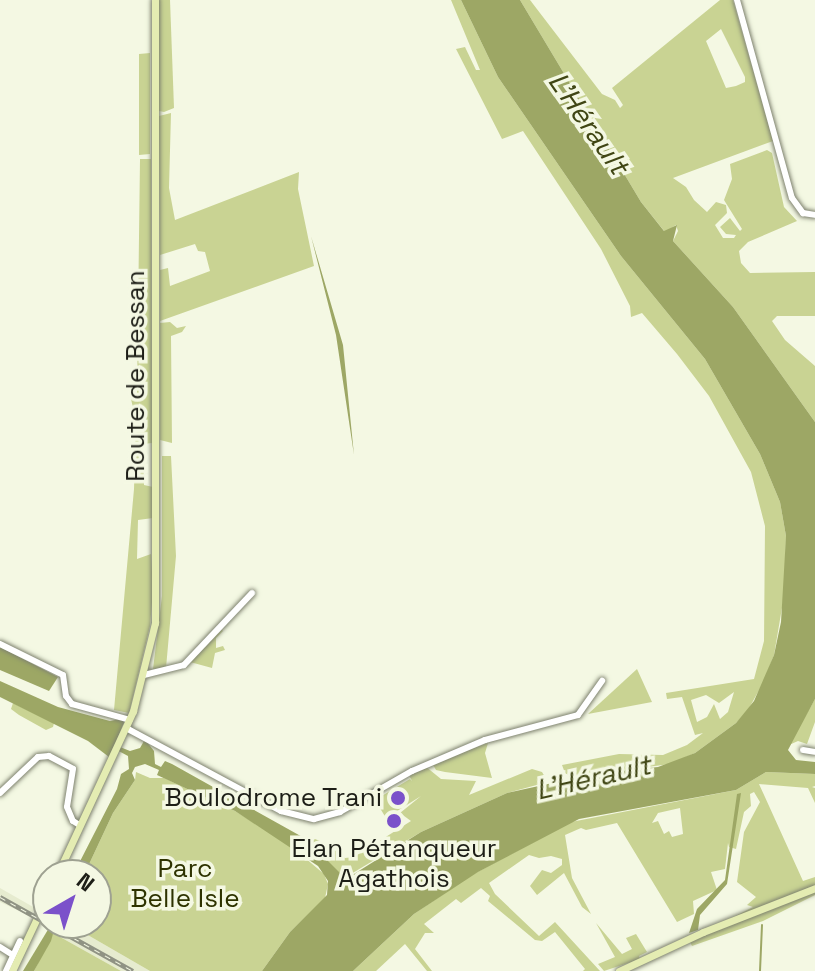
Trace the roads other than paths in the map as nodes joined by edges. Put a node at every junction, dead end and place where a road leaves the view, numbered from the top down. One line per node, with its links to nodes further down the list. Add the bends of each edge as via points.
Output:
1 (155, 0): 6 (main road, Route de Bessan, via 157,558 156,609)
2 (737, 0): 3 (street, via 792,198 803,213)
3 (815, 215)
4 (252, 593): 6 (street, via 184,665)
5 (0, 644): 8 (street, via 63,675 72,704)
6 (145, 673): 8 (main road, Route de Bessan)
7 (602, 681): 8 (street, via 578,715 485,740 412,771 340,812 314,819 290,815)
8 (128, 724): 12 (main road, Route de Bessan)
9 (803, 750): 10 (street)
10 (815, 752)
11 (0, 793): 12 (street, via 38,757 49,756 73,769 67,807)
12 (81, 826): 13 (main road, Route de Bessan)
13 (65, 859)
14 (815, 888): 20 (main road)
15 (32, 926): 19 (main road)
16 (20, 941): 18 (street)
17 (0, 947): 18 (street)
18 (13, 955): 19 (street)
19 (9, 971)
20 (619, 971)

